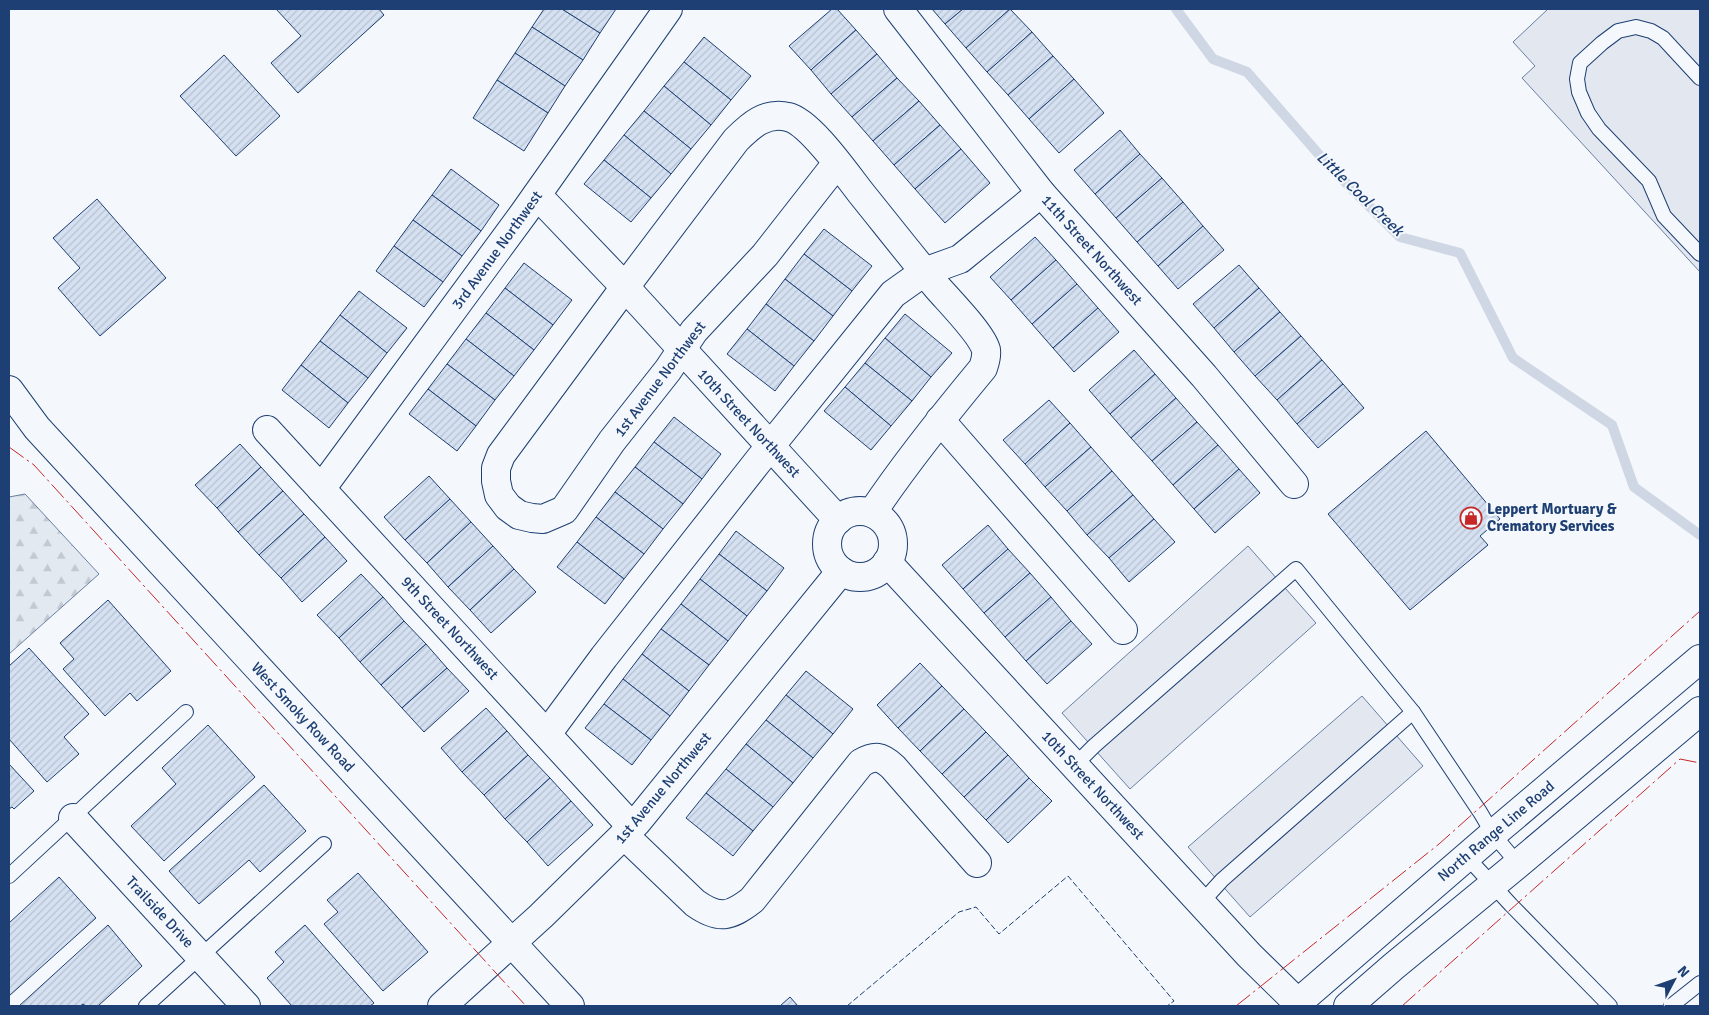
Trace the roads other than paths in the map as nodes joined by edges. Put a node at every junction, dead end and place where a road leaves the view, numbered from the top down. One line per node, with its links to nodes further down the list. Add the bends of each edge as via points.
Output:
1 (668, 9): 6 (street, 3rd Avenue Northwest)
2 (898, 9): 5 (street, 11th Street Northwest)
3 (1700, 78): 7 (lane, via 1663,38 1636,27 1618,31 1602,43 1580,63 1576,78 1588,113 1599,129 1649,180 1664,216)
4 (837, 163): 8 (street); 9 (street, 1st Avenue Northwest, via 817,139 790,117 776,115 750,126); 10 (street, 1st Avenue Northwest, via 765,255)
5 (1041, 193): 8 (street, via 960,259); 17 (street, 11th Street Northwest, via 1204,376)
6 (537, 195): 9 (street, 10th Street Northwest); 18 (street, 3rd Avenue Northwest)
7 (1700, 254)
8 (924, 272): 13 (street, via 975,332 986,350 983,368); 16 (street, via 893,294)
9 (625, 287): 10 (street, 10th Street Northwest); 10 (street, 1st Avenue Northwest, via 501,456 496,468 496,481 499,495 508,507 519,515 543,519 564,510)
10 (681, 349): 16 (street, 10th Street Northwest)
11 (9, 390): 14 (street, West Smoky Row Road)
12 (9, 408): 14 (street, West Smoky Row Road)
13 (940, 420): 19 (street); 23 (street)
14 (37, 428): 40 (street, West Smoky Row Road)
15 (267, 430): 18 (street, 9th Street Northwest)
16 (770, 446): 20 (street, 10th Street Northwest); 28 (street)
17 (1294, 484)
18 (321, 489): 28 (street, 9th Street Northwest)
19 (872, 513): 20 (street, via 848,513); 21 (street, via 885,524 892,540)
20 (838, 520): 22 (street, via 828,535 827,546 834,564)
21 (887, 562): 22 (street, via 869,576 850,576); 29 (street, 10th Street Northwest)
22 (841, 571): 31 (street, 1st Avenue Northwest)
23 (1123, 630)
24 (1700, 660): 32 (street, North Range Line Road)
25 (1700, 711): 36 (street)
26 (186, 712): 30 (lane)
27 (1413, 712): 29 (lane, via 1296,568); 32 (lane); 39 (lane, via 1222,880)
28 (547, 734): 31 (street, 9th Street Northwest)
29 (1075, 765): 39 (street, 10th Street Northwest)
30 (73, 818): 37 (lane); 41 (street, Trailside Drive)
31 (628, 831): 35 (street, 9th Street Northwest, via 695,903 706,911 731,914 752,900 860,763 869,758 879,758 893,767); 40 (street, 1st Avenue Northwest)
32 (1492, 834): 34 (street, North Range Line Road); 36 (lane)
33 (324, 844): 41 (lane)
34 (1466, 856): 38 (lane); 43 (street, North Range Line Road)
35 (977, 863)
36 (1518, 864): 38 (street)
37 (9, 876)
38 (1493, 885): 48 (street); 49 (lane)
39 (1202, 902): 43 (street, 10th Street Northwest)
40 (512, 944): 46 (street, 1st Avenue Northwest); 47 (street, West Smoky Row Road)
41 (201, 956): 44 (lane); 45 (street, Trailside Drive)
42 (1700, 982): 50 (lane)
43 (1298, 1005)
44 (146, 1006)
45 (246, 1006)
46 (442, 1006)
47 (570, 1006)
48 (1348, 1006)
49 (1610, 1006)
50 (1671, 1006)

